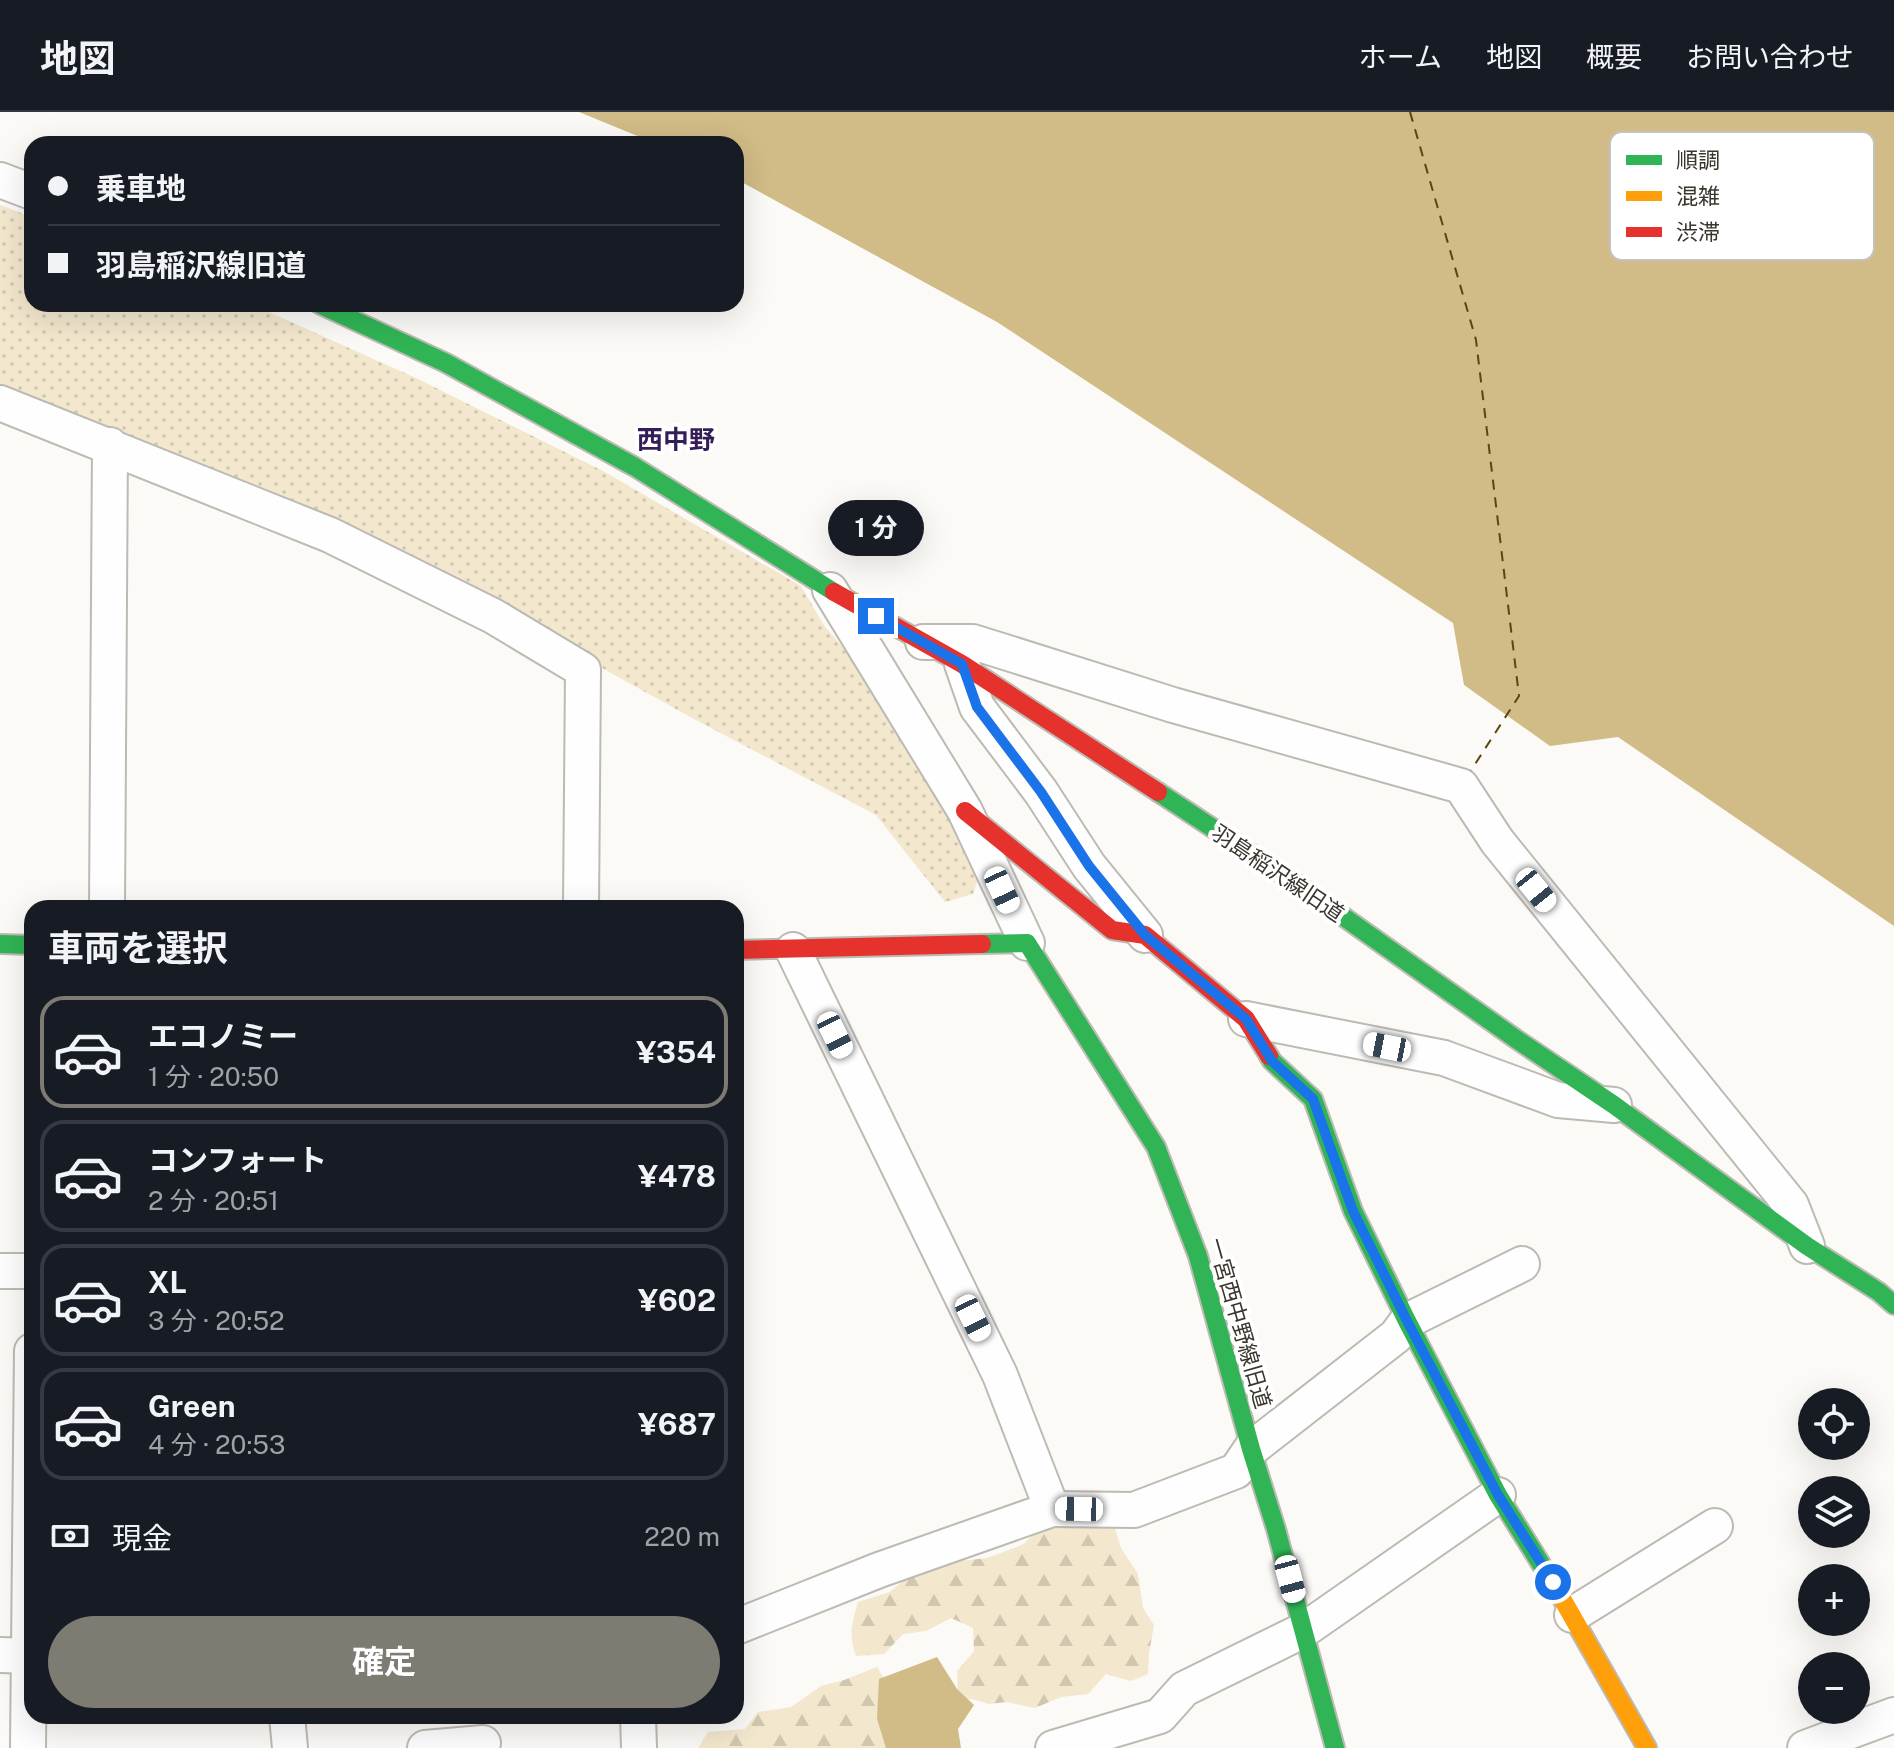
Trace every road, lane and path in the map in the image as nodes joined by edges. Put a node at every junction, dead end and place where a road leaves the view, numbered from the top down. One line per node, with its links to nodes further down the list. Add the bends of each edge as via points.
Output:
1 (0, 180): 2 (street)
2 (24, 189)
3 (336, 312): 6 (street, 羽島稲沢線旧道, via 446,363 635,467)
4 (0, 403): 5 (street)
5 (110, 445): 10 (street); 11 (street, via 330,535 493,616 583,670)
6 (830, 590): 7 (street, 羽島稲沢線旧道); 9 (street)
7 (922, 642): 8 (street, 羽島稲沢線旧道); 20 (street, via 973,642 1461,786 1497,841 1791,1205)
8 (962, 664): 12 (street, via 977,707 1089,866); 19 (street, 羽島稲沢線旧道, via 1293,881)
9 (965, 811): 12 (street, via 1112,930); 13 (street)
10 (107, 900)
11 (581, 900)
12 (1145, 935): 18 (street)
13 (1027, 943): 17 (street); 26 (street, 一宮西中野線旧道, via 1156,1147 1198,1256)
14 (0, 944): 15 (street)
15 (24, 945)
16 (744, 950): 17 (street)
17 (793, 950): 28 (street, via 1000,1375)
18 (1246, 1019): 19 (street, via 1444,1058 1558,1100); 25 (street, via 1272,1061 1313,1099 1353,1211)
19 (1614, 1105): 20 (street, 羽島稲沢線旧道)
20 (1807, 1246): 24 (street, 羽島稲沢線旧道)
21 (1522, 1264): 25 (street)
22 (0, 1271): 23 (street)
23 (24, 1271)
24 (1894, 1305)
25 (1407, 1321): 26 (street, via 1396,1336); 27 (street)
26 (1251, 1449): 28 (street, via 1236,1471 1134,1510); 33 (street, 一宮西中野線旧道)
27 (1498, 1495): 31 (street); 33 (street)
28 (1052, 1509): 32 (street)
29 (1715, 1526): 31 (street)
30 (24, 1554): 34 (street)
31 (1572, 1615): 48 (street)
32 (744, 1624)
33 (1304, 1630): 41 (street, via 1184,1689 1160,1716); 47 (street, 一宮西中野線旧道)
34 (20, 1656): 35 (street)
35 (24, 1702)
36 (1894, 1715): 49 (street)
37 (26, 1724): 42 (street)
38 (288, 1724): 43 (street)
39 (638, 1724): 45 (street)
40 (483, 1736): 44 (street)
41 (1097, 1742): 46 (street)
42 (28, 1748)
43 (290, 1748)
44 (425, 1748)
45 (639, 1748)
46 (1053, 1748)
47 (1335, 1748)
48 (1647, 1748)
49 (1805, 1748)

